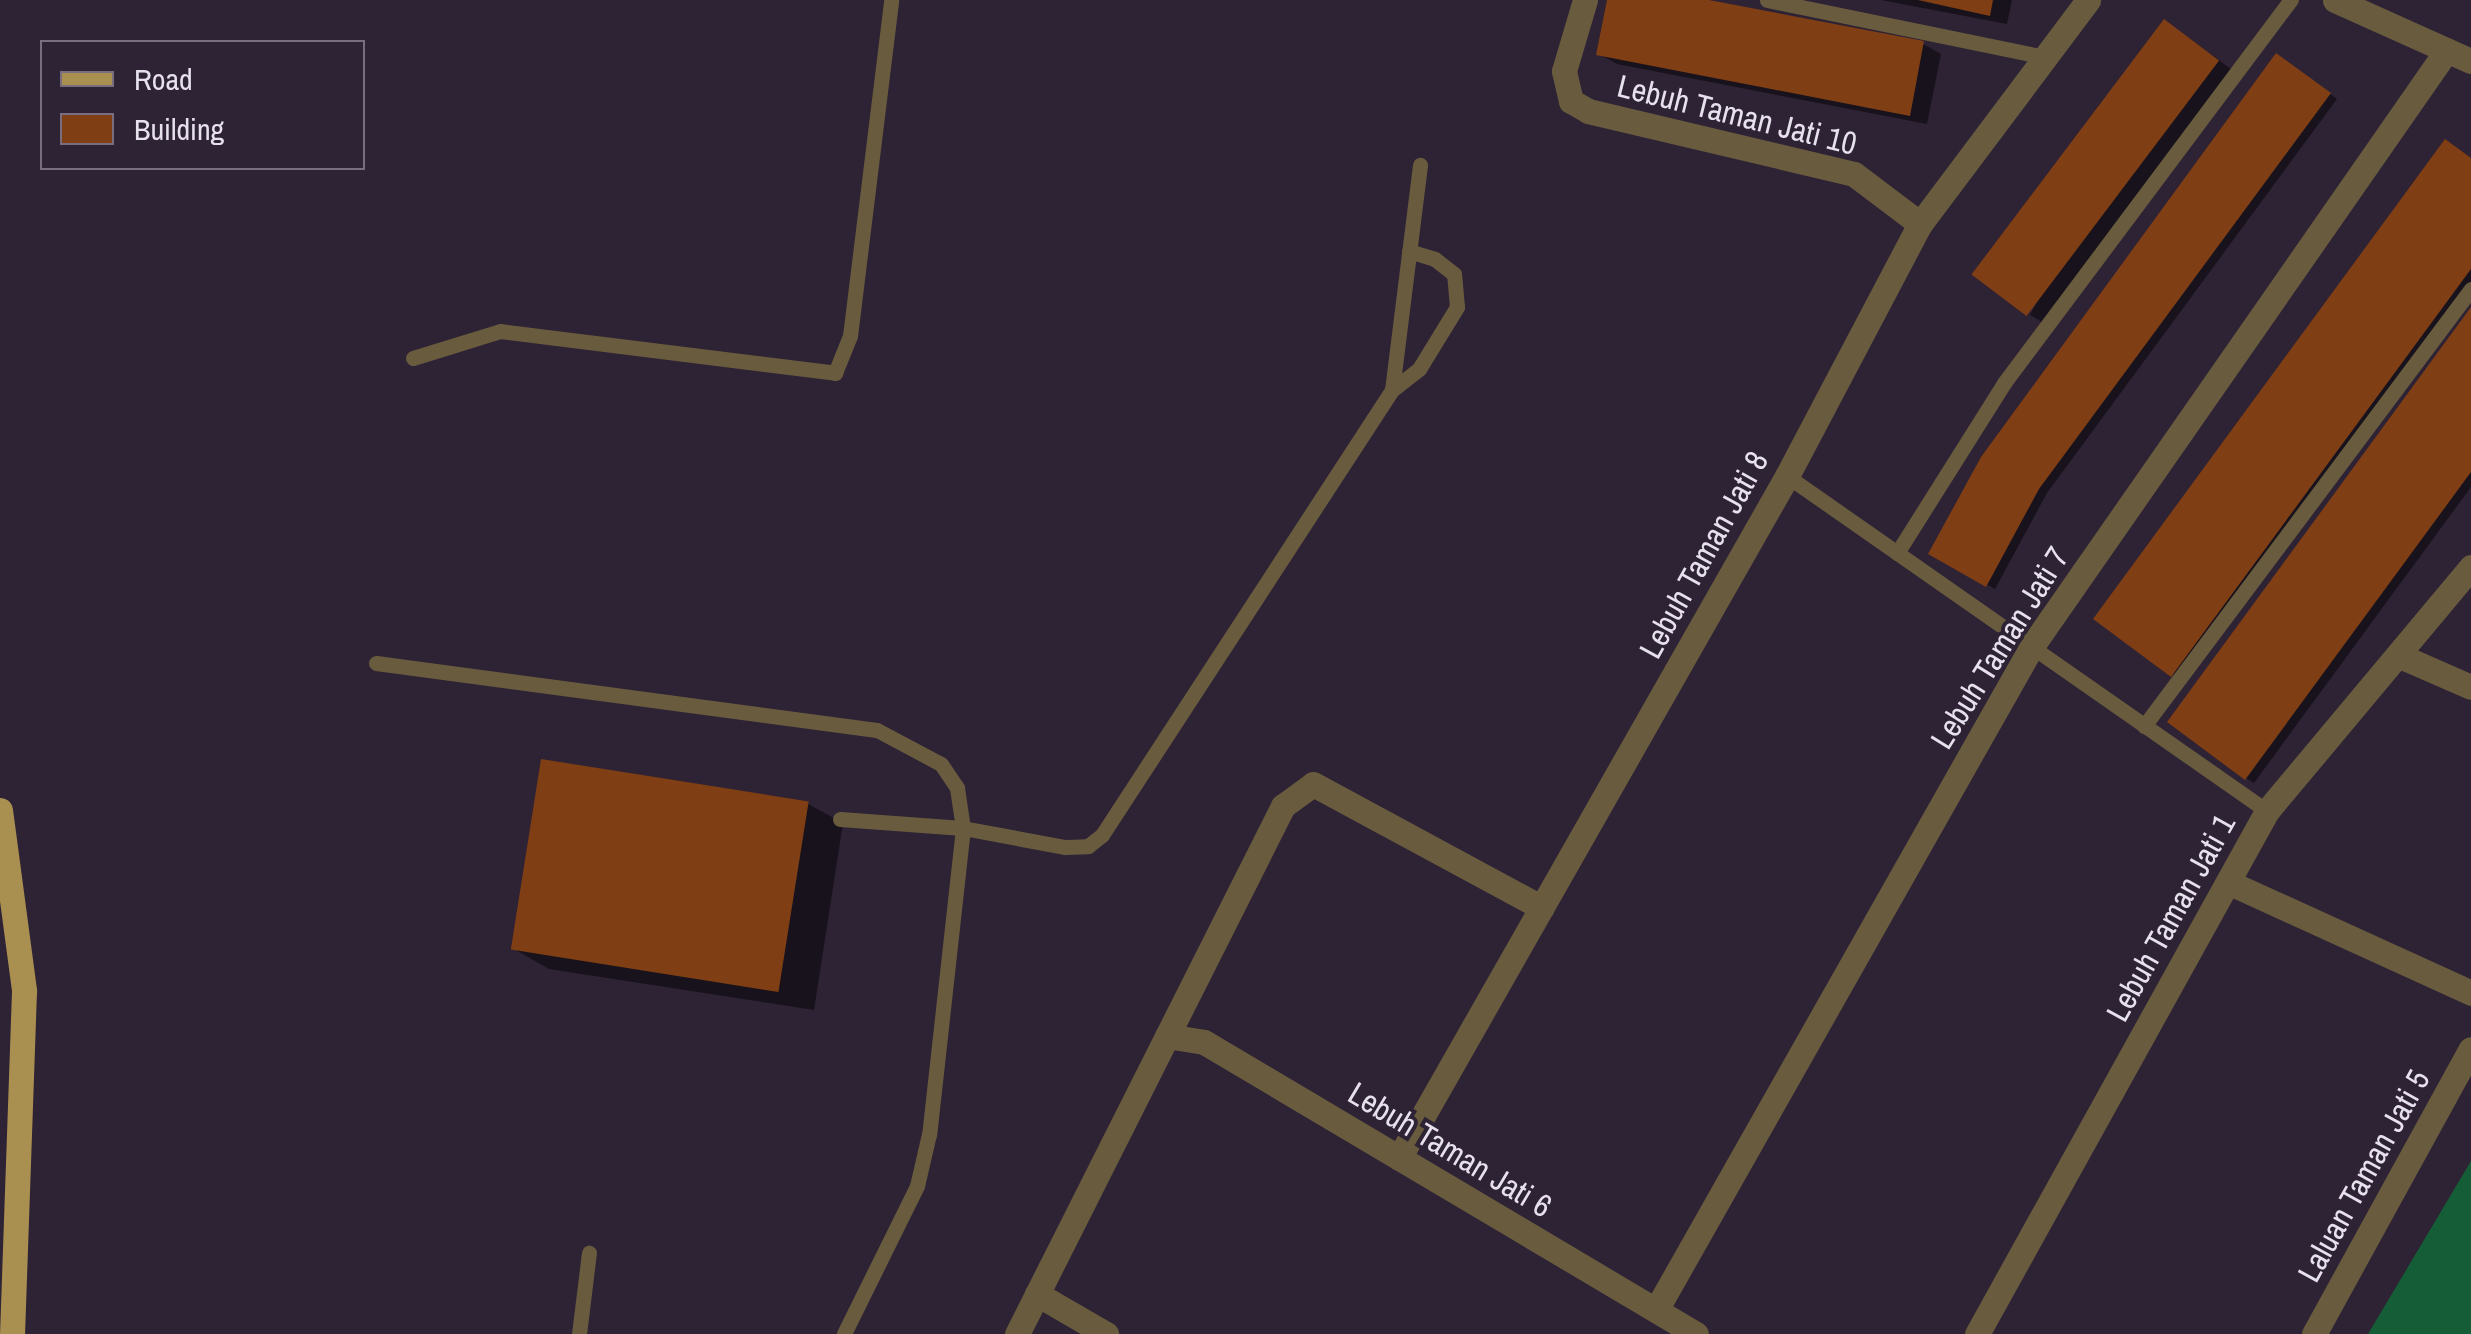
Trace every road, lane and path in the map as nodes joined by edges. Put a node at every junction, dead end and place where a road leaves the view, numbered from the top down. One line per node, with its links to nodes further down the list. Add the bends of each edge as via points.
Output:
1 (891, 0): 14 (lane, via 850,336 836,372 500,331)
2 (1584, 0): 11 (street, Lebuh Taman Jati 10, via 1564,71 1571,101 1588,111 1854,174)
3 (1767, 0): 8 (lane)
4 (2088, 0): 8 (street, Lebuh Taman Jati 8)
5 (2291, 0): 17 (lane, via 2004,383)
6 (2335, 0): 7 (street)
7 (2447, 50): 9 (street); 19 (street, Lebuh Taman Jati 7)
8 (2045, 57): 11 (street, Lebuh Taman Jati 8)
9 (2471, 61)
10 (1420, 165): 12 (lane)
11 (1920, 224): 16 (street, Lebuh Taman Jati 8)
12 (1409, 251): 15 (lane); 15 (lane, via 1435,258 1454,274 1457,307 1420,369)
13 (2471, 289): 23 (lane)
14 (412, 358)
15 (1392, 390): 27 (lane, via 1102,835 1088,846 1065,847)
16 (1787, 476): 17 (lane); 29 (street, Lebuh Taman Jati 8)
17 (1897, 553): 19 (lane)
18 (2471, 567): 20 (street, Lebuh Taman Jati 1)
19 (2032, 646): 23 (lane); 36 (street, Lebuh Taman Jati 7)
20 (2400, 656): 22 (street); 25 (street, Lebuh Taman Jati 1)
21 (376, 664): 27 (lane, via 877,730 941,764 958,788)
22 (2471, 687)
23 (2144, 726): 25 (lane)
24 (0, 810): 37 (main road, via 24,991 25,1110)
25 (2267, 811): 28 (street, Lebuh Taman Jati 1)
26 (840, 819): 27 (lane)
27 (963, 828): 39 (lane, via 929,1134 917,1186)
28 (2230, 883): 30 (street); 43 (street, Lebuh Taman Jati 1)
29 (1542, 908): 31 (street, via 1313,784 1283,806 1265,835); 33 (street, Lebuh Taman Jati 8)
30 (2471, 993)
31 (1167, 1036): 33 (street, Lebuh Taman Jati 6, via 1204,1042); 35 (street)
32 (2471, 1050): 44 (street, Laluan Taman Jati 5)
33 (1399, 1158): 36 (street, Lebuh Taman Jati 6)
34 (589, 1253): 38 (lane)
35 (1037, 1294): 40 (street); 41 (street)
36 (1656, 1310): 42 (street, Lebuh Taman Jati 6)
37 (12, 1334)
38 (579, 1334)
39 (844, 1334)
40 (1017, 1334)
41 (1106, 1334)
42 (1696, 1334)
43 (1978, 1334)
44 (2314, 1334)

